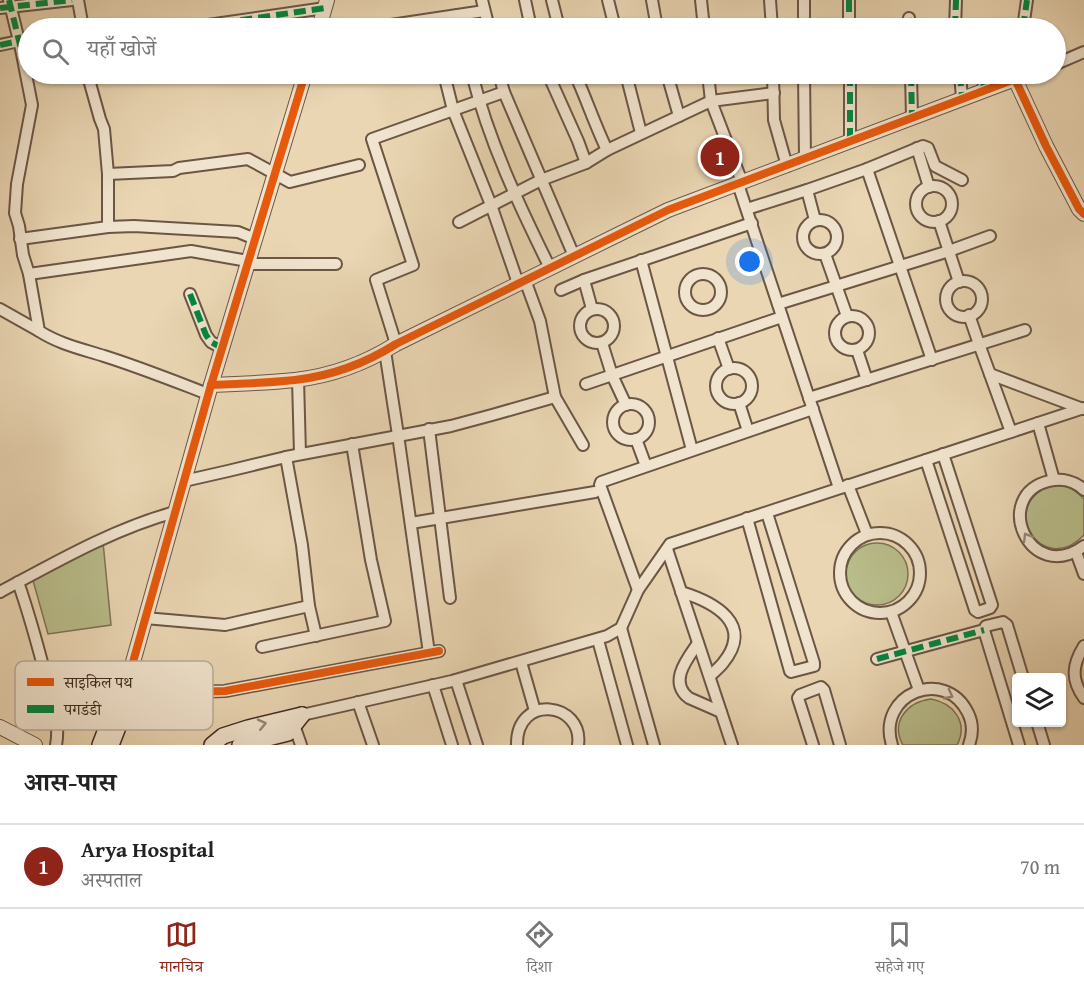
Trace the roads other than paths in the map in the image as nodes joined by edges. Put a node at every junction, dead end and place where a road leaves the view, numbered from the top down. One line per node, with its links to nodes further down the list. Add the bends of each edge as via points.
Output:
1 (72, 0): 13 (street)
2 (78, 0): 18 (street)
3 (525, 0): 22 (street)
4 (552, 0): 23 (street)
5 (608, 0): 24 (street)
6 (652, 0): 25 (street)
7 (701, 0): 26 (street)
8 (770, 0): 27 (street)
9 (804, 0): 28 (street)
10 (849, 0): 29 (street)
11 (956, 0): 30 (street)
12 (1027, 0): 31 (street)
13 (10, 4): 16 (street); 32 (street)
14 (326, 4): 19 (street)
15 (483, 6): 17 (street)
16 (0, 8)
17 (457, 15): 20 (street); 21 (street)
18 (81, 18)
19 (245, 18)
20 (449, 18)
21 (458, 18)
22 (529, 18)
23 (556, 18)
24 (612, 18)
25 (655, 18)
26 (703, 18)
27 (771, 18)
28 (804, 18)
29 (849, 18)
30 (956, 18)
31 (1024, 18)
32 (18, 30)
33 (0, 45): 34 (street)
34 (18, 46)
35 (1084, 52): 36 (street)
36 (1066, 60)
37 (29, 84): 91 (street, via 32,105 15,203)
38 (90, 84): 74 (street, via 104,129)
39 (302, 84): 75 (street)
40 (446, 84): 62 (street)
41 (474, 84): 60 (street)
42 (502, 84): 57 (street)
43 (552, 84): 70 (street)
44 (579, 84): 68 (street)
45 (629, 84): 65 (street)
46 (670, 84): 63 (street)
47 (709, 84): 61 (street)
48 (774, 84): 58 (street)
49 (804, 84): 69 (street)
50 (850, 84): 66 (street)
51 (911, 84): 64 (street)
52 (961, 84): 59 (street)
53 (984, 84): 56 (street)
54 (1001, 84): 56 (street)
55 (1026, 84): 84 (street, via 1046,146)
56 (984, 91): 59 (street)
57 (504, 92): 60 (street); 76 (street)
58 (774, 93): 61 (street); 72 (street, via 774,120)
59 (962, 98): 64 (street)
60 (478, 101): 62 (street); 81 (street)
61 (711, 101): 63 (street); 78 (street)
62 (453, 110): 82 (street); 120 (street, via 372,139 413,265 376,280)
63 (679, 116): 65 (street)
64 (912, 117): 66 (street)
65 (641, 133): 68 (street)
66 (850, 141): 69 (street)
67 (917, 148): 73 (street); 77 (street, via 928,148 935,166); 79 (street)
68 (607, 150): 70 (street)
69 (805, 158): 72 (street)
70 (586, 163): 76 (street)
71 (359, 165): 75 (street, via 290,182)
72 (786, 166): 78 (street)
73 (867, 169): 80 (street); 99 (street)
74 (108, 174): 75 (street, via 173,171 248,159); 89 (street)
75 (275, 174): 92 (street)
76 (541, 180): 81 (street); 95 (street)
77 (962, 180)
78 (740, 183): 83 (street); 95 (street, via 668,210)
79 (929, 187): 86 (street, via 940,187 951,199 948,214); 86 (street, via 919,194 916,206 927,220)
80 (807, 190): 83 (street); 85 (street)
81 (514, 194): 82 (street); 100 (street)
82 (491, 206): 87 (street); 103 (street)
83 (747, 209): 88 (street)
84 (1084, 214)
85 (814, 220): 94 (street, via 803,231 803,242 814,253); 94 (street, via 827,220 835,229 837,241)
86 (939, 220): 93 (street)
87 (459, 222)
88 (752, 223): 96 (street); 108 (street)
89 (108, 227): 91 (street); 92 (street, via 238,232)
90 (990, 236): 93 (street)
91 (20, 238): 101 (street)
92 (255, 239): 97 (street)
93 (949, 251): 99 (street); 104 (street)
94 (825, 254): 105 (street)
95 (574, 256): 100 (street)
96 (641, 260): 102 (street); 122 (street)
97 (248, 263): 98 (street); 101 (street, via 190,250); 119 (street)
98 (336, 264)
99 (900, 265): 105 (street); 123 (street)
100 (550, 268): 103 (street)
101 (29, 274): 115 (street)
102 (584, 280): 106 (street); 110 (street)
103 (522, 281): 120 (street); 131 (street, via 540,321)
104 (959, 282): 111 (street, via 970,282 981,293 978,309); 111 (street, via 950,289 947,301 952,312)
105 (836, 285): 108 (street); 112 (street)
106 (561, 290)
107 (190, 294): 119 (street, via 206,335)
108 (778, 304): 113 (street)
109 (0, 309): 115 (street)
110 (592, 309): 117 (street, via 582,316 580,328 585,339); 117 (street, via 603,309 614,321 611,337)
111 (969, 315): 118 (street)
112 (847, 316): 121 (street, via 862,319 869,328 869,339); 121 (street, via 837,324 836,341 845,349)
113 (782, 317): 116 (street); 132 (street)
114 (1025, 330): 118 (street)
115 (39, 331): 130 (street, via 67,345)
116 (718, 338): 122 (street); 124 (street)
117 (602, 343): 126 (street)
118 (978, 345): 123 (street); 125 (street)
119 (222, 348): 130 (street)
120 (390, 348): 127 (street, via 345,369); 141 (street)
121 (857, 350): 128 (street)
122 (666, 356): 126 (street); 145 (street)
123 (932, 360): 128 (street)
124 (729, 369): 133 (street, via 717,382 718,394 727,402); 133 (street, via 745,372 751,381 751,392)
125 (990, 374): 136 (street); 140 (street)
126 (612, 375): 129 (street); 134 (street)
127 (298, 380): 130 (street); 146 (street)
128 (867, 380): 132 (street)
129 (586, 384)
130 (209, 390): 152 (street)
131 (555, 397): 138 (street); 144 (street)
132 (809, 398): 135 (street)
133 (739, 403): 139 (street)
134 (626, 405): 142 (street, via 614,418 615,430 624,439); 142 (street, via 642,408 648,417 648,428)
135 (813, 409): 139 (street); 153 (street)
136 (1083, 409): 137 (street)
137 (1038, 423): 140 (street); 151 (street)
138 (429, 429): 141 (street); 158 (street)
139 (748, 431): 145 (street)
140 (1011, 432): 147 (street)
141 (398, 435): 143 (street); 160 (street)
142 (636, 439): 150 (street)
143 (352, 444): 146 (street); 175 (street, via 385,621)
144 (583, 445)
145 (692, 450): 150 (street)
146 (300, 454): 148 (street)
147 (943, 454): 149 (street); 149 (street, via 990,608 975,610)
148 (286, 457): 152 (street); 170 (street)
149 (926, 460): 153 (street)
150 (645, 466): 166 (street, via 600,485)
151 (1054, 480): 154 (street, via 1072,482); 163 (street, one-way to 151, via 1067,556 1046,555 1023,535 1020,514 1027,495 1044,482)
152 (184, 481): 156 (street)
153 (844, 486): 157 (street); 161 (street)
154 (1084, 490)
155 (594, 492): 158 (street)
156 (176, 512): 165 (street, via 74,552); 172 (street)
157 (766, 513): 159 (street); 159 (street, via 814,666 790,671)
158 (439, 518): 160 (street); 169 (street)
159 (747, 518): 162 (street, via 670,544)
160 (411, 523): 190 (street, via 434,652)
161 (867, 534): 171 (street, via 845,552 840,565 844,592 864,610); 171 (street, via 896,536 911,547 919,565 914,594)
162 (667, 549): 166 (street); 168 (street)
163 (1080, 549): 164 (street)
164 (1084, 574)
165 (18, 582): 167 (street); 182 (street)
166 (638, 590): 173 (street)
167 (0, 592)
168 (681, 592): 177 (street); 186 (street, via 716,607 732,625 733,646)
169 (450, 598)
170 (309, 606): 172 (street, via 225,625); 175 (street)
171 (891, 612): 180 (street)
172 (145, 618): 183 (street)
173 (621, 628): 176 (street); 215 (street)
174 (984, 630): 180 (street); 185 (street, via 1003,622 1006,625); 221 (street)
175 (316, 636): 179 (street)
176 (598, 639): 184 (street); 214 (street)
177 (698, 643): 186 (street); 194 (street, via 682,670 680,685 689,698)
178 (1084, 646): 191 (street, via 1078,655 1075,678)
179 (262, 647)
180 (906, 651): 181 (street); 189 (street)
181 (877, 659)
182 (42, 661)
183 (133, 661)
184 (521, 662): 187 (street); 193 (street)
185 (1021, 673)
186 (710, 676): 194 (street)
187 (456, 680): 188 (street); 211 (street)
188 (433, 685): 192 (street); 210 (street)
189 (919, 690): 219 (street, via 909,694 894,711 889,732); 220 (street, one-way to 220, via 945,691 965,706 972,730)
190 (213, 691)
191 (1084, 698)
192 (358, 702): 195 (street); 209 (street)
193 (535, 711): 212 (street, via 520,725); 213 (street, via 555,710 572,720)
194 (721, 712): 216 (street)
195 (295, 724): 205 (main road, one-way to 195, via 223,736 248,728); 206 (main road); 207 (street); 208 (street)
196 (0, 727): 201 (street)
197 (1038, 727): 222 (street)
198 (56, 730): 202 (street)
199 (106, 730): 203 (main road)
200 (117, 730): 204 (main road)
201 (35, 745)
202 (56, 745)
203 (100, 745)
204 (111, 745)
205 (212, 745)
206 (240, 745)
207 (278, 745)
208 (301, 745)
209 (373, 745)
210 (453, 745)
211 (477, 745)
212 (517, 745)
213 (578, 745)
214 (627, 745)
215 (654, 745)
216 (732, 745)
217 (813, 745): 218 (street, via 798,698 821,687)
218 (840, 745)
219 (892, 745)
220 (969, 745)
221 (1019, 745)
222 (1044, 745)

